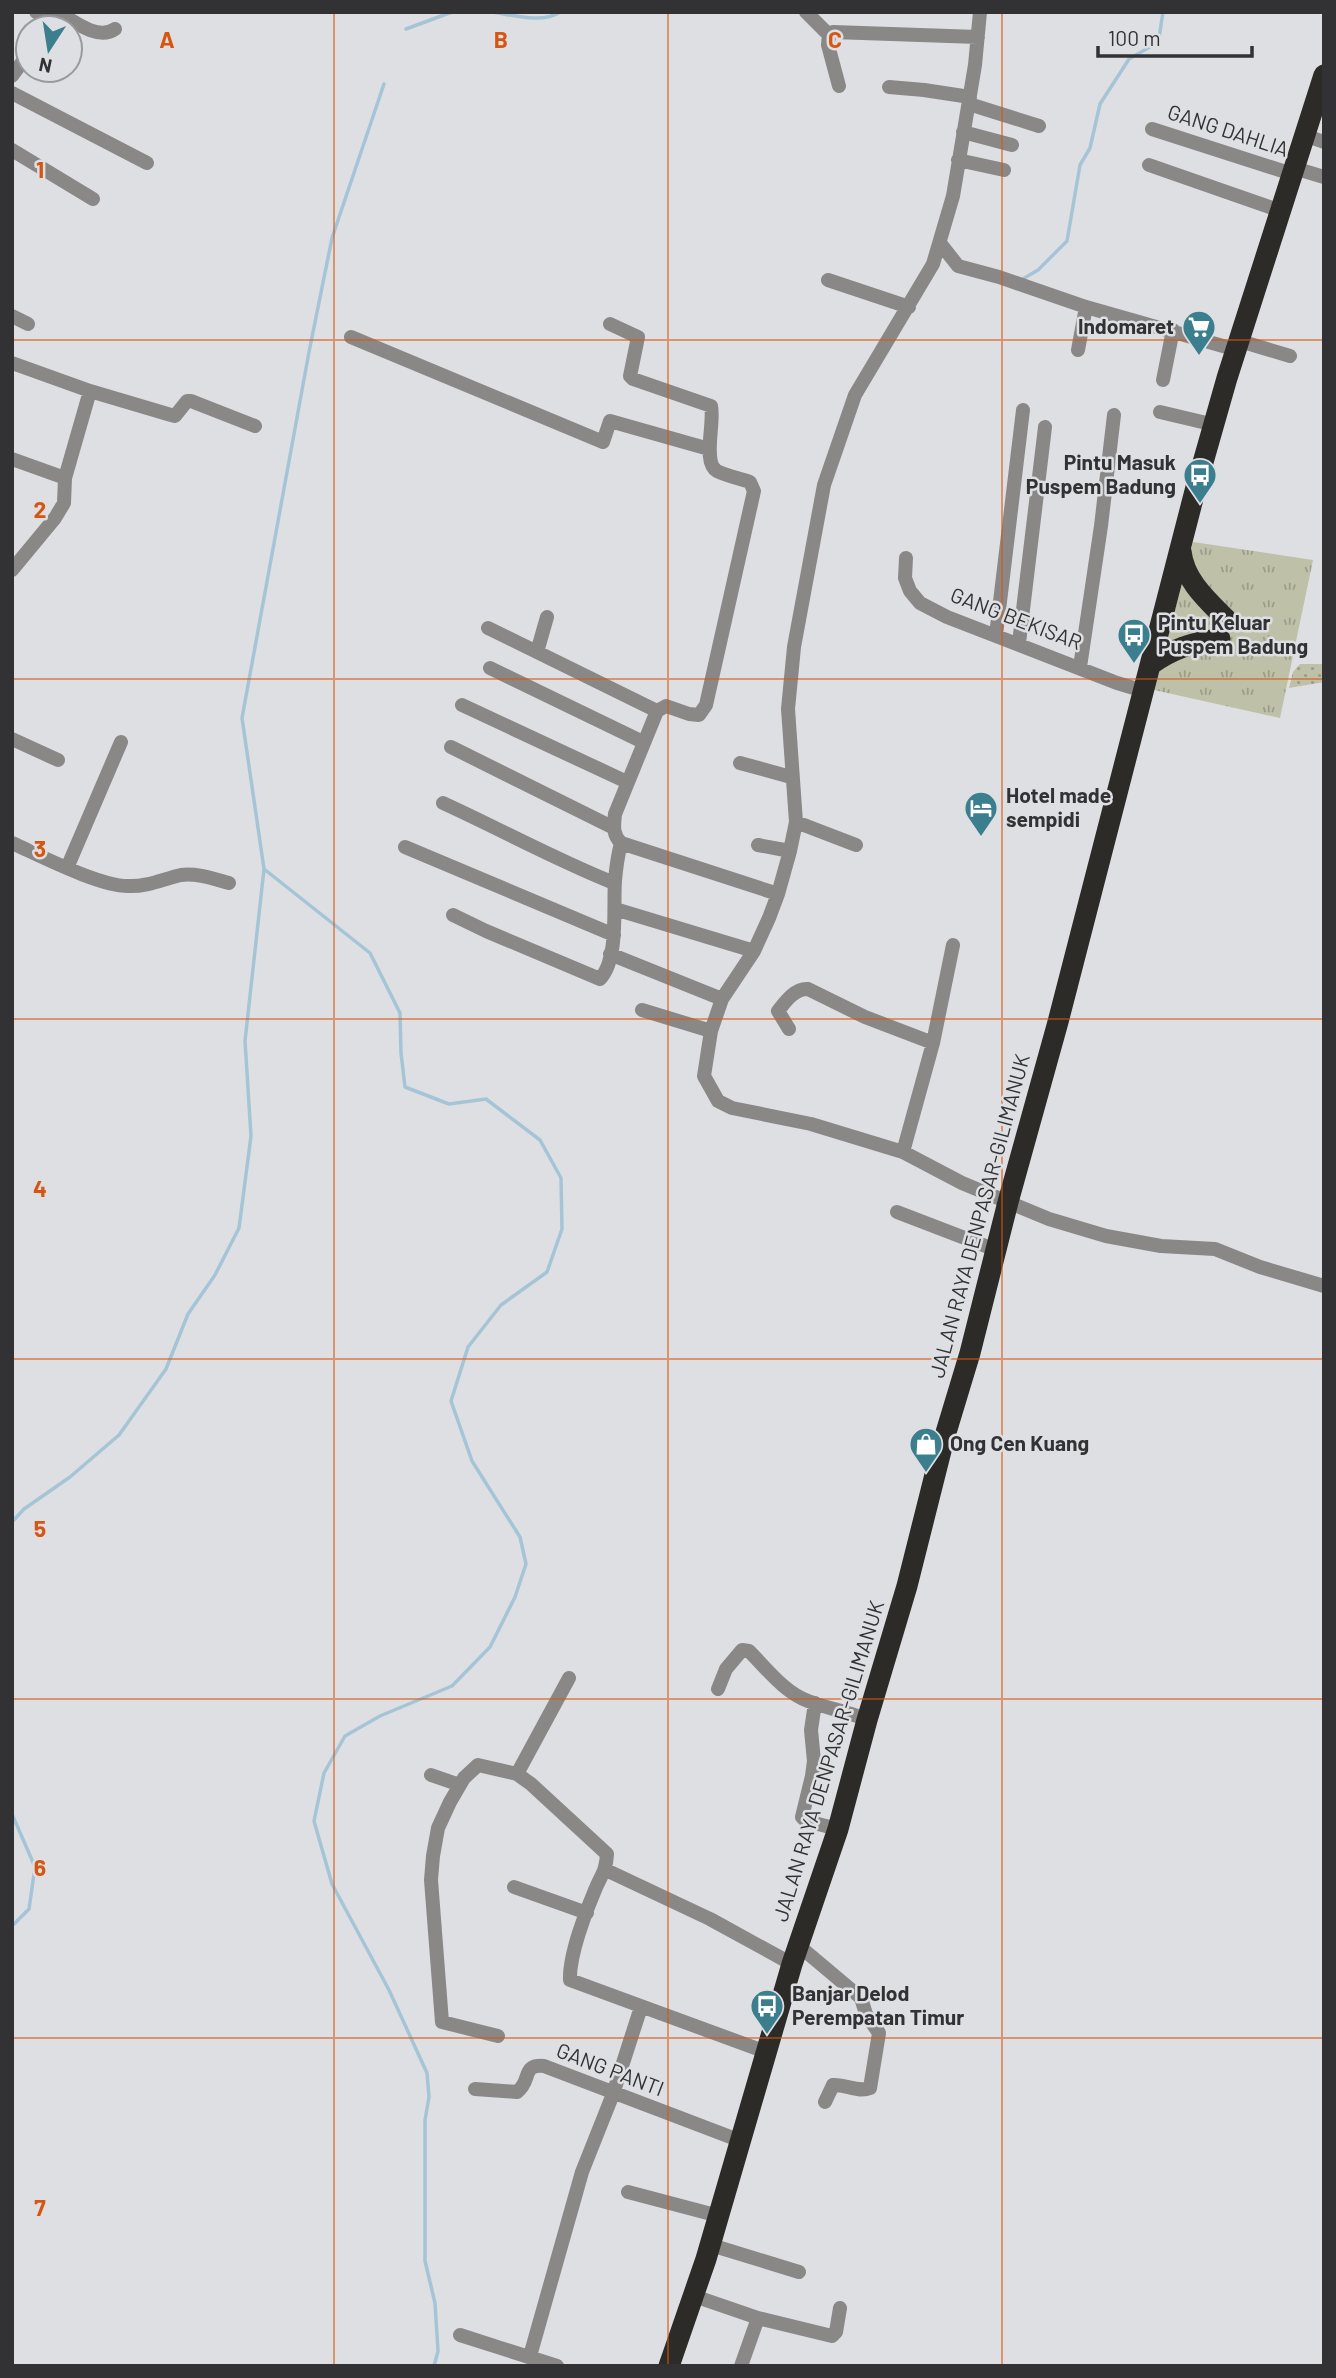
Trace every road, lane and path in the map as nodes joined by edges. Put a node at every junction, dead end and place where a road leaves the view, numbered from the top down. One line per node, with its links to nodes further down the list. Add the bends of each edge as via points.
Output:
1 (806, 12): 5 (street)
2 (980, 12): 6 (street)
3 (84, 28): 4 (street, via 101,34)
4 (115, 29)
5 (829, 35): 6 (street); 8 (street)
6 (978, 37): 11 (street)
7 (1324, 75): 12 (highway, JALAN RAYA DENPASAR-GILIMANUK)
8 (839, 86)
9 (889, 88): 11 (street)
10 (12, 93): 20 (street)
11 (969, 100): 13 (street); 15 (street)
12 (1319, 106): 16 (highway, JALAN RAYA DENPASAR-GILIMANUK)
13 (1039, 126)
14 (1152, 129): 23 (street, GANG DAHLIA)
15 (963, 132): 17 (street); 19 (street)
16 (1314, 138): 23 (highway, JALAN RAYA DENPASAR-GILIMANUK)
17 (1012, 145)
18 (12, 150): 25 (street)
19 (958, 160): 22 (street); 27 (street)
20 (147, 163)
21 (1149, 165): 26 (street)
22 (1004, 170)
23 (1293, 171): 24 (street, GANG DAHLIA); 26 (highway, JALAN RAYA DENPASAR-GILIMANUK)
24 (1324, 177)
25 (93, 199)
26 (1281, 211): 36 (highway, JALAN RAYA DENPASAR-GILIMANUK)
27 (940, 243): 29 (street); 30 (street, via 958,266)
28 (828, 280): 29 (street)
29 (909, 307): 71 (street, via 855,395 824,485 794,646 788,709)
30 (1086, 307): 34 (street); 37 (street)
31 (12, 316): 32 (street)
32 (27, 324)
33 (610, 324): 48 (street, via 638,337 633,379 711,406)
34 (1173, 330): 36 (street); 40 (street)
35 (351, 337): 48 (street, via 603,442 610,421)
36 (1238, 346): 38 (street); 45 (highway, JALAN RAYA DENPASAR-GILIMANUK)
37 (1078, 350)
38 (1290, 356)
39 (12, 363): 41 (street)
40 (1163, 380)
41 (90, 391): 46 (street, via 174,416 191,401); 50 (street)
42 (1023, 410): 56 (street)
43 (1160, 412): 45 (street)
44 (1114, 415): 60 (street)
45 (1215, 425): 51 (highway, JALAN RAYA DENPASAR-GILIMANUK)
46 (255, 426)
47 (1045, 426): 57 (street)
48 (709, 449): 64 (street, via 715,470 750,482 753,498 706,705 699,715)
49 (12, 459): 50 (street)
50 (65, 478): 53 (street, via 64,502 55,518)
51 (1181, 545): 59 (highway, JALAN RAYA DENPASAR-GILIMANUK); 59 (highway, via 1189,578 1223,629 1166,653)
52 (906, 558): 56 (street, GANG BEKISAR, via 905,578 920,603)
53 (13, 568)
54 (547, 617): 58 (street)
55 (488, 628): 58 (street)
56 (996, 635): 57 (street, GANG BEKISAR)
57 (1018, 643): 60 (street, GANG BEKISAR)
58 (537, 652): 64 (street)
59 (1150, 665): 62 (highway, JALAN RAYA DENPASAR-GILIMANUK)
60 (1080, 667): 62 (street, GANG BEKISAR)
61 (490, 668): 67 (street)
62 (1144, 691): 98 (highway, JALAN RAYA DENPASAR-GILIMANUK)
63 (462, 705): 72 (street)
64 (661, 708): 67 (street)
65 (12, 738): 69 (street)
66 (121, 742): 82 (street)
67 (643, 742): 72 (street)
68 (451, 747): 75 (street)
69 (58, 760)
70 (740, 763): 71 (street)
71 (791, 777): 74 (street)
72 (627, 782): 75 (street)
73 (443, 803): 84 (street)
74 (796, 822): 79 (street); 81 (street)
75 (614, 828): 77 (street)
76 (12, 843): 82 (street)
77 (621, 843): 84 (street); 85 (street)
78 (758, 845): 81 (street)
79 (856, 845)
80 (405, 847): 88 (street)
81 (790, 851): 85 (street)
82 (67, 868): 83 (street, via 127,887 182,875)
83 (229, 883)
84 (614, 883): 86 (street)
85 (778, 894): 90 (street)
86 (615, 909): 88 (street); 90 (street)
87 (453, 915): 91 (street, via 595,978 603,976)
88 (614, 935): 91 (street)
89 (953, 945): 96 (street)
90 (754, 951): 92 (street)
91 (610, 954): 92 (street)
92 (722, 999): 95 (street)
93 (642, 1010): 95 (street)
94 (789, 1029): 96 (street, via 780,1009 796,992 808,989 865,1017)
95 (711, 1031): 97 (street, via 704,1076 718,1101)
96 (933, 1042): 97 (street)
97 (903, 1152): 98 (street)
98 (1008, 1202): 100 (highway, JALAN RAYA DENPASAR-GILIMANUK); 101 (street, via 1106,1236 1214,1249)
99 (897, 1212): 100 (street)
100 (996, 1250): 105 (highway, JALAN RAYA DENPASAR-GILIMANUK)
101 (1324, 1286)
102 (569, 1678): 106 (street)
103 (718, 1689): 104 (street, via 726,1669 742,1650 783,1687)
104 (815, 1703): 105 (street); 109 (street, via 811,1730 814,1761 802,1817)
105 (867, 1720): 109 (highway, JALAN RAYA DENPASAR-GILIMANUK)
106 (517, 1774): 108 (street, via 478,1765); 110 (street, via 607,1854)
107 (431, 1775): 108 (street)
108 (460, 1785): 115 (street, via 438,1828 431,1880 442,2022)
109 (838, 1829): 113 (highway, JALAN RAYA DENPASAR-GILIMANUK)
110 (606, 1870): 112 (street); 113 (street)
111 (514, 1887): 112 (street)
112 (587, 1913): 114 (street, via 570,1980)
113 (795, 1955): 116 (highway, JALAN RAYA DENPASAR-GILIMANUK); 119 (street, via 861,1998 879,2032 870,2088 833,2085)
114 (641, 2007): 116 (street); 118 (street)
115 (498, 2036)
116 (766, 2052): 120 (highway, JALAN RAYA DENPASAR-GILIMANUK)
117 (475, 2089): 118 (street, GANG PANTI, via 517,2092 529,2069 544,2066)
118 (613, 2094): 120 (street, GANG PANTI); 129 (street, via 582,2172)
119 (825, 2102)
120 (741, 2141): 122 (highway, JALAN RAYA DENPASAR-GILIMANUK)
121 (628, 2192): 122 (street)
122 (719, 2216): 123 (highway, JALAN RAYA DENPASAR-GILIMANUK)
123 (711, 2245): 124 (street); 125 (highway, JALAN RAYA DENPASAR-GILIMANUK)
124 (799, 2272)
125 (694, 2296): 127 (street); 131 (highway, JALAN RAYA DENPASAR-GILIMANUK)
126 (840, 2308): 127 (street, via 832,2336)
127 (758, 2318): 132 (street)
128 (460, 2335): 129 (street)
129 (530, 2356): 130 (street)
130 (557, 2366)
131 (670, 2366)
132 (741, 2366)

